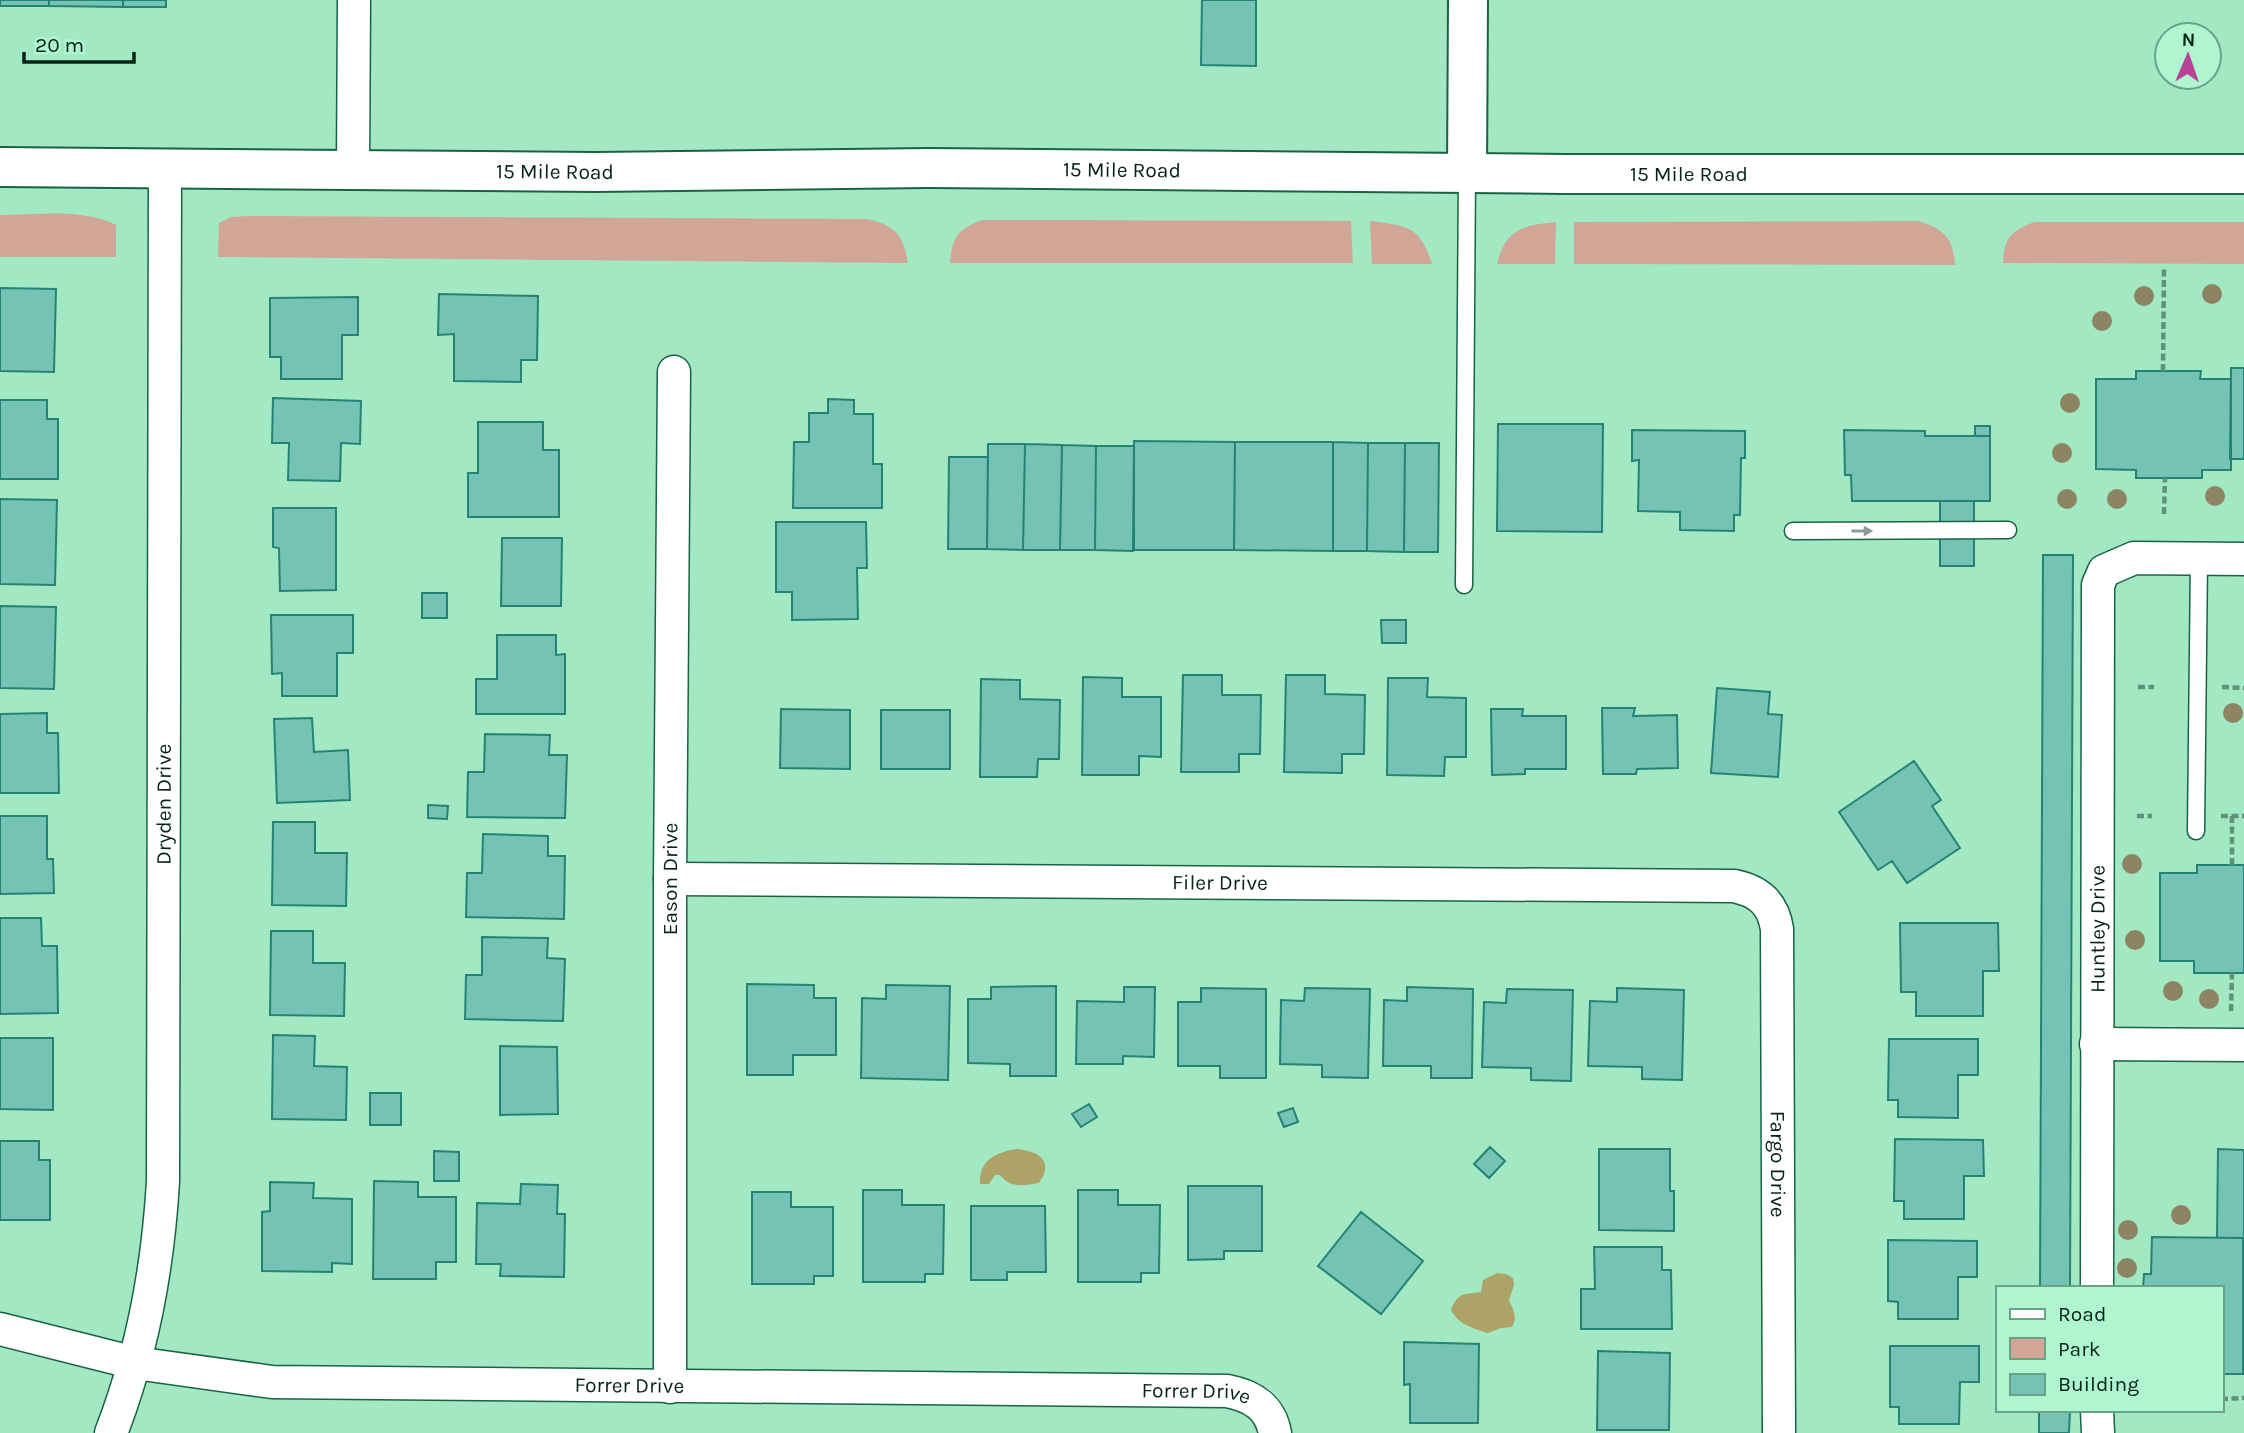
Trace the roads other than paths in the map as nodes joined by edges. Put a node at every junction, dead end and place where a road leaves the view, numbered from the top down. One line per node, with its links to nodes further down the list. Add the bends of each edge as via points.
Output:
1 (354, 0): 5 (street)
2 (1468, 0): 6 (main road)
3 (0, 167): 4 (main road, 15 Mile Road)
4 (165, 169): 5 (main road, 15 Mile Road); 21 (street, Dryden Drive, via 163,1181 155,1276)
5 (354, 170): 6 (main road, 15 Mile Road, via 928,168)
6 (1467, 173): 7 (main road, 15 Mile Road); 13 (lane)
7 (2244, 174)
8 (674, 372): 15 (street, Eason Drive)
9 (2008, 530): 10 (lane, one-way to 9)
10 (1793, 531)
11 (2199, 559): 12 (street); 14 (lane); 18 (street, Huntley Drive, via 2134,558 2105,571 2098,585)
12 (2244, 559)
13 (1464, 585)
14 (2196, 831)
15 (670, 878): 16 (street, Filer Drive, via 1734,886); 22 (street, Eason Drive)
16 (1765, 899): 26 (street, Fargo Drive, via 1777,929)
17 (2238, 1033): 18 (street)
18 (2096, 1044): 19 (street, Huntley Drive)
19 (2097, 1286)
20 (0, 1329): 21 (street, Forrer Drive)
21 (135, 1363): 22 (street, Forrer Drive, via 272,1382); 24 (street, Dryden Drive)
22 (670, 1387): 25 (street, Forrer Drive, via 1227,1391 1261,1404 1272,1418)
23 (2098, 1412): 27 (street)
24 (111, 1433)
25 (1275, 1433)
26 (1779, 1433)
27 (2098, 1433)

